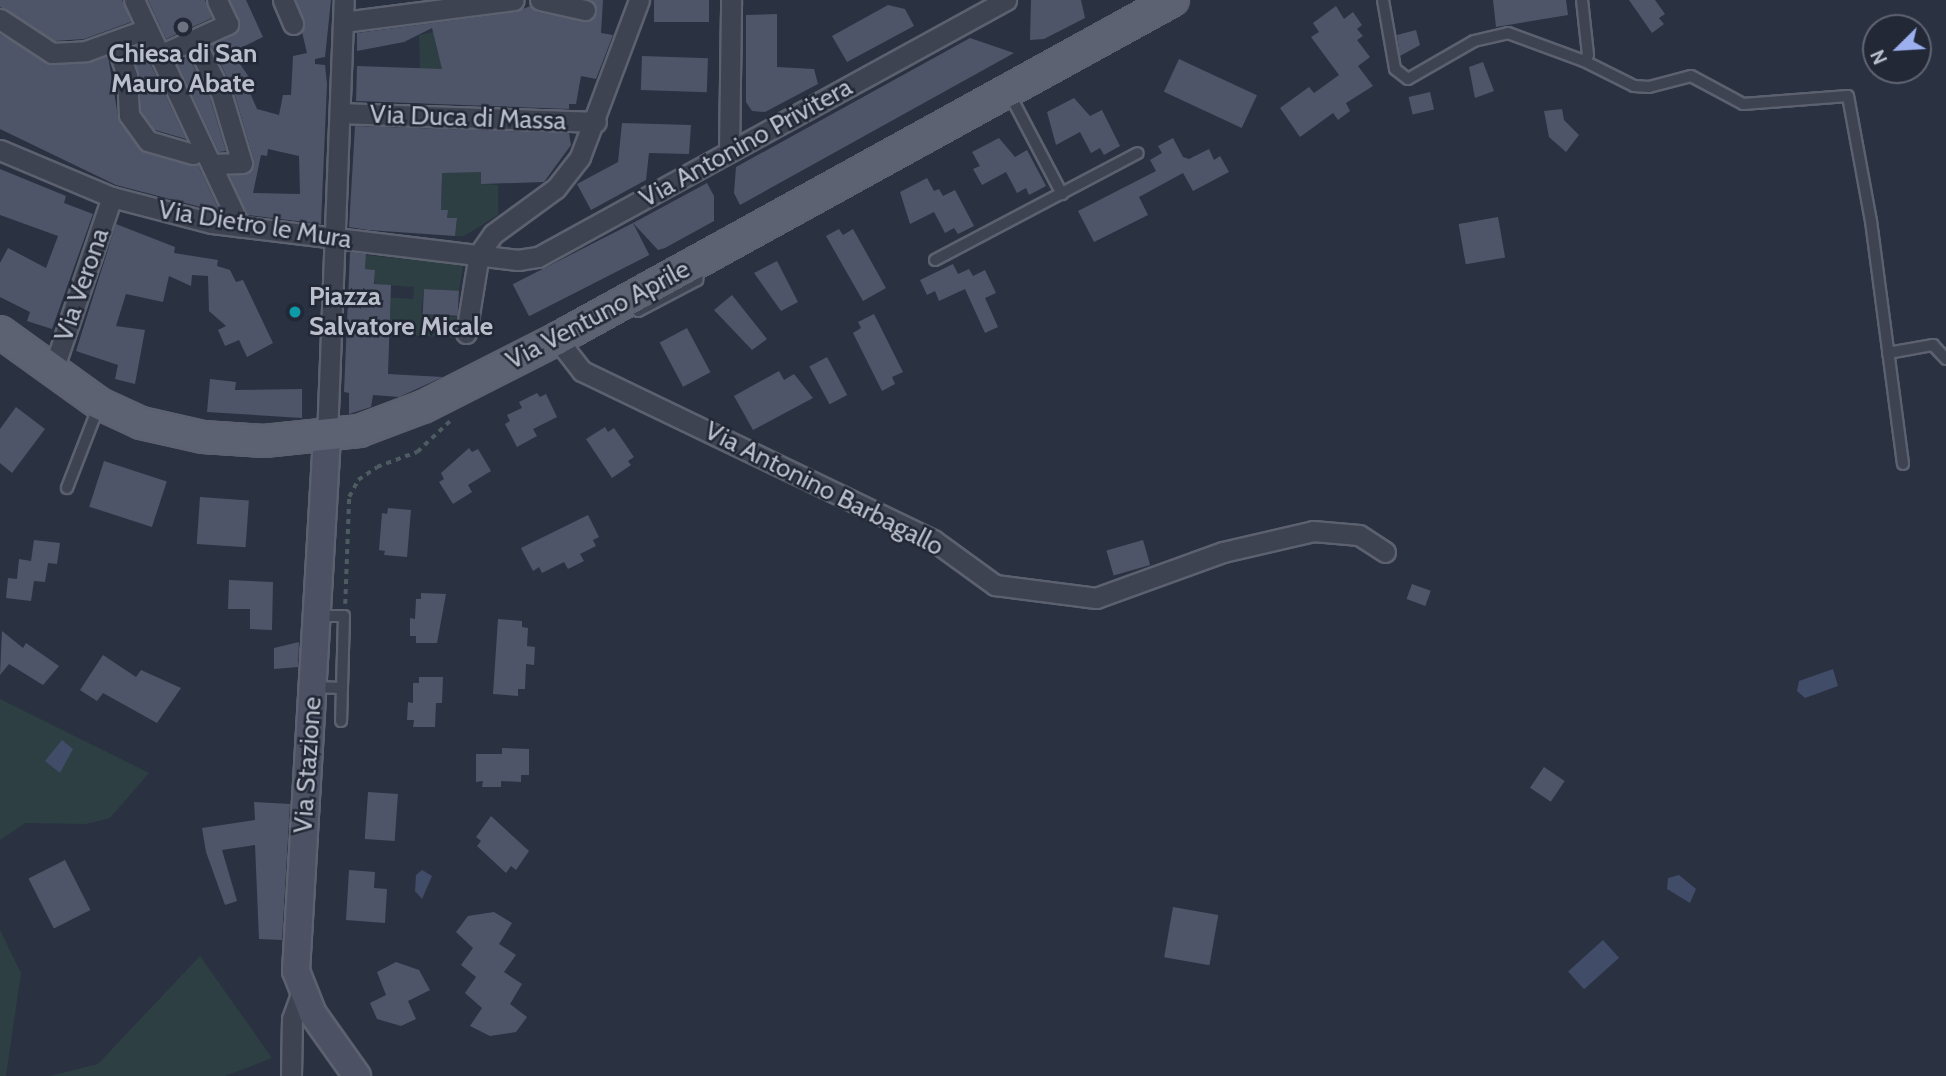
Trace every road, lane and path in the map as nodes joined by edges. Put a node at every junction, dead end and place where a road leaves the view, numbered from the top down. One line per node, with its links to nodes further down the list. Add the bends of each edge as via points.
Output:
1 (134, 0): 17 (street)
2 (217, 0): 18 (street, via 228,24)
3 (283, 0): 16 (street)
4 (344, 0): 15 (street)
5 (514, 0): 15 (street)
6 (540, 0): 13 (street)
7 (639, 0): 24 (street)
8 (731, 0): 26 (street)
9 (1006, 0): 26 (street, Via Antonino Privitera)
10 (1173, 0): 22 (main road, Via Ventuno Aprile)
11 (1382, 0): 21 (lane, via 1395,69 1408,79 1474,41 1507,33)
12 (1582, 0): 21 (lane, via 1588,55)
13 (584, 10)
14 (0, 19): 19 (street, via 52,52 86,51)
15 (344, 22): 23 (street)
16 (293, 24)
17 (147, 29): 19 (street); 20 (street)
18 (194, 40): 20 (street); 29 (street, via 220,93 242,163)
19 (116, 42): 27 (street, via 127,75 129,115 148,141)
20 (160, 55): 29 (street)
21 (1584, 61): 41 (lane, via 1634,86 1649,88 1691,76 1743,104 1848,96 1871,221)
22 (1009, 92): 30 (lane); 35 (main road, Via Ventuno Aprile)
23 (341, 113): 24 (street, Via Duca di Massa); 33 (street)
24 (596, 122): 34 (street, via 580,157 555,188 493,234)
25 (0, 150): 31 (street, Via Dietro le Mura)
26 (729, 152): 34 (street, Via Antonino Privitera, via 538,257 518,260)
27 (193, 153)
28 (1138, 153): 30 (lane)
29 (212, 164): 32 (street)
30 (1062, 194): 36 (lane)
31 (112, 197): 32 (street, Via Dietro le Mura, via 178,216); 43 (street, Via Verona)
32 (240, 226): 33 (street, Via Dietro le Mura)
33 (336, 239): 34 (street, Via Dietro le Mura); 46 (street)
34 (479, 254): 39 (street)
35 (700, 260): 37 (lane, via 697,280); 40 (main road, Via Ventuno Aprile)
36 (934, 260)
37 (625, 318)
38 (0, 332): 43 (main road, Via Ventuno Aprile)
39 (466, 333)
40 (566, 344): 46 (main road, Via Ventuno Aprile, via 393,420); 49 (street, Via Antonino Barbagallo, via 582,371 933,540 995,585 1096,598 1223,552 1313,531 1359,535)
41 (1888, 353): 42 (lane, via 1933,345); 47 (lane)
42 (1946, 359)
43 (52, 373): 44 (main road, Via Ventuno Aprile)
44 (100, 404): 46 (main road, Via Ventuno Aprile, via 141,423 203,437 264,441); 48 (lane)
45 (457, 411): 51 (path, via 446,428 417,452 377,467 358,480 349,497)
46 (327, 437): 50 (main road, Via Stazione)
47 (1903, 464)
48 (67, 488)
49 (1385, 552)
50 (318, 616): 51 (lane); 52 (main road, Via Stazione)
51 (344, 616): 53 (lane)
52 (314, 687): 53 (lane); 55 (main road, Via Stazione, via 297,941)
53 (342, 688): 54 (lane)
54 (341, 721)
55 (302, 992): 56 (street, via 292,1019); 57 (main road, Via Stazione)
56 (291, 1076)
57 (357, 1076)

